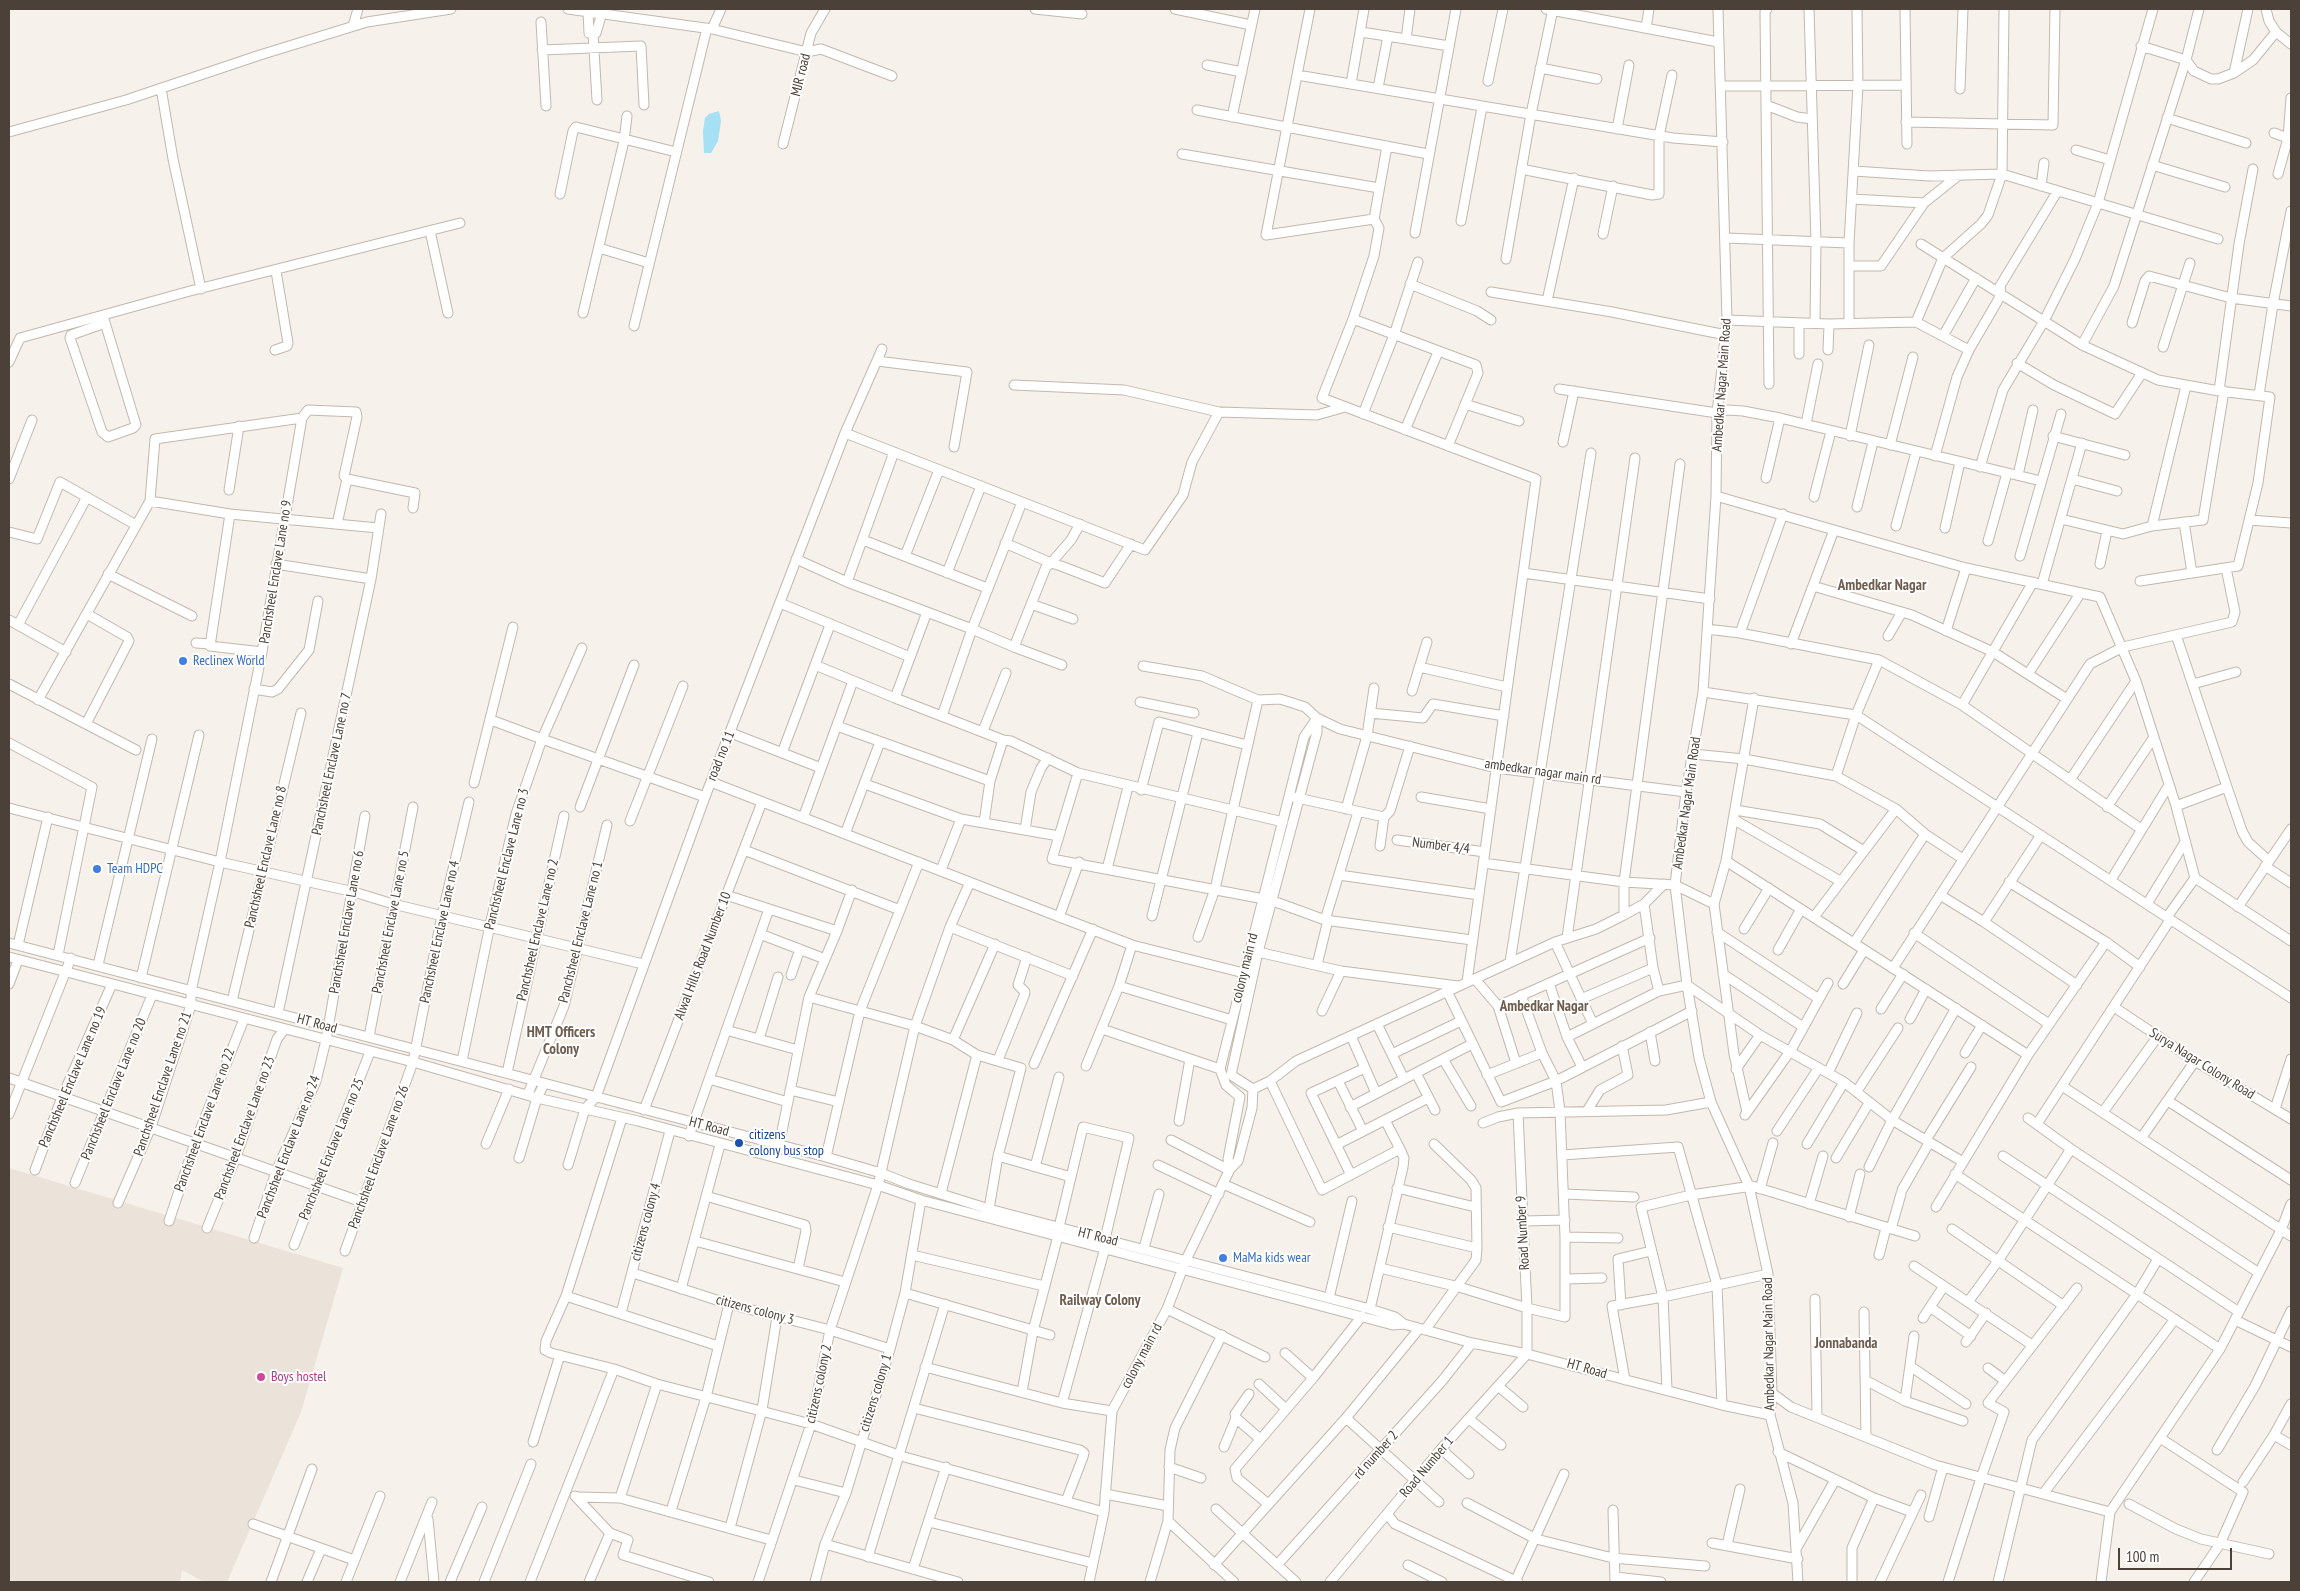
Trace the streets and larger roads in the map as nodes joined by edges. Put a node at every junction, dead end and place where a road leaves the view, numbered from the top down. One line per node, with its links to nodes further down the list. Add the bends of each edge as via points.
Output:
1 (358, 9): 35 (street)
2 (451, 9): 35 (street)
3 (568, 9): 29 (street)
4 (721, 9): 37 (street)
5 (825, 9): 49 (street, MJR road, via 811,33)
6 (1035, 9): 31 (street)
7 (1175, 9): 34 (street)
8 (1255, 9): 34 (street)
9 (1310, 9): 56 (street)
10 (1364, 9): 38 (street)
11 (1410, 9): 42 (street)
12 (1456, 9): 45 (street)
13 (1502, 9): 60 (street)
14 (1550, 9): 32 (street); 53 (street)
15 (1605, 9): 32 (street)
16 (1649, 9): 36 (street)
17 (1718, 9): 43 (street, Ambedkar Nagar Main Road)
18 (1767, 9): 64 (street)
19 (1809, 9): 66 (street)
20 (1857, 9): 65 (street)
21 (1905, 9): 62 (street)
22 (1963, 9): 69 (street)
23 (2004, 9): 84 (street)
24 (2055, 9): 84 (street, via 2053,125)
25 (2153, 9): 46 (street)
26 (2199, 9): 50 (street)
27 (2248, 9): 55 (street)
28 (2266, 9): 39 (street)
29 (588, 12): 30 (street); 40 (street, via 589,33)
30 (602, 13): 37 (street); 40 (street, via 596,33)
31 (1082, 15)
32 (1603, 19): 36 (street)
33 (541, 22): 48 (street)
34 (1251, 25): 54 (street)
35 (353, 26): 67 (street)
36 (1646, 28): 43 (street)
37 (709, 29): 49 (street); 98 (street)
38 (1361, 32): 41 (street); 61 (street)
39 (2276, 32): 44 (street); 55 (street, via 2253,60)
40 (593, 33): 47 (street)
41 (1388, 36): 42 (street); 68 (street)
42 (1406, 39): 45 (street)
43 (1718, 42): 63 (street, Ambedkar Nagar Main Road)
44 (2291, 44)
45 (1450, 46): 71 (street)
46 (2141, 46): 50 (street); 101 (street)
47 (593, 48): 48 (street); 72 (street); 73 (street, via 641,46)
48 (542, 50): 74 (street)
49 (806, 52): 58 (street, via 821,49); 94 (street, MJR road)
50 (2186, 60): 55 (street, via 2194,71 2211,79); 81 (street)
51 (1629, 65): 86 (street)
52 (1207, 66): 54 (street)
53 (1540, 68): 59 (street); 78 (street)
54 (1242, 72): 80 (street)
55 (2234, 72)
56 (1297, 75): 61 (street); 85 (street)
57 (1672, 75): 89 (street)
58 (892, 76)
59 (1596, 79)
60 (1488, 81)
61 (1351, 84): 68 (street)
62 (1905, 85): 65 (street); 83 (street)
63 (1721, 86): 64 (street); 92 (street, Ambedkar Nagar Main Road)
64 (1766, 86): 66 (street); 76 (street)
65 (1858, 86): 66 (street); 106 (street)
66 (1810, 87): 82 (street)
67 (162, 88): 87 (street); 146 (street, via 173,159)
68 (1378, 88): 71 (street)
69 (1960, 89)
70 (2291, 98): 90 (street)
71 (1439, 99): 75 (street); 100 (street)
72 (597, 100)
73 (644, 104)
74 (546, 106)
75 (1482, 106): 78 (street); 124 (street)
76 (1766, 106): 82 (street); 131 (street)
77 (1197, 110): 80 (street)
78 (1531, 114): 86 (street); 104 (street)
79 (627, 116): 91 (street)
80 (1232, 117): 85 (street)
81 (2167, 118): 93 (street); 103 (street)
82 (1812, 119): 132 (street)
83 (1906, 122): 84 (street); 95 (street)
84 (2003, 123): 108 (street)
85 (1288, 127): 96 (street); 107 (street)
86 (1617, 129): 89 (street)
87 (9, 132)
88 (2274, 133): 90 (street)
89 (1659, 136): 92 (street); 112 (street, via 1659,194)
90 (2290, 139): 109 (street)
91 (624, 141): 98 (street); 117 (street, via 574,128); 135 (street)
92 (1723, 142): 129 (street, Ambedkar Nagar Main Road)
93 (2246, 143)
94 (783, 144)
95 (1907, 144)
96 (1386, 146): 100 (street); 115 (street)
97 (2076, 150): 101 (street)
98 (676, 152): 139 (street)
99 (1182, 154): 107 (street)
100 (1428, 154): 127 (street)
101 (2110, 160): 120 (street)
102 (2044, 163): 113 (street)
103 (2152, 165): 114 (street); 122 (street)
104 (1521, 169): 111 (street); 137 (street)
105 (2252, 169): 149 (street)
106 (1854, 171): 110 (street); 118 (street)
107 (1279, 172): 115 (street); 123 (street, via 1266,235)
108 (2002, 174): 110 (street); 113 (street); 136 (street, via 1982,224)
109 (2278, 174)
110 (1959, 175): 119 (street)
111 (1574, 178): 112 (street); 150 (street)
112 (1613, 186): 128 (street)
113 (2041, 186): 116 (street)
114 (2225, 187)
115 (1379, 188): 123 (street)
116 (2057, 192): 120 (street); 148 (street, via 2000,286)
117 (560, 194)
118 (1852, 199): 119 (street); 133 (street)
119 (1924, 203): 141 (street, via 1881,266)
120 (2098, 204): 122 (street); 161 (street)
121 (2291, 211): 151 (street)
122 (2136, 215): 130 (street); 172 (street, via 2110,296)
123 (1374, 219): 155 (street, via 1378,228 1374,256)
124 (1461, 221)
125 (460, 223): 126 (street)
126 (430, 231): 142 (street); 153 (street)
127 (1416, 233)
128 (1603, 234)
129 (1726, 238): 131 (street); 158 (street, Ambedkar Nagar Main Road)
130 (2218, 239)
131 (1768, 241): 132 (street); 159 (street)
132 (1816, 242): 133 (street); 163 (street)
133 (1849, 244): 141 (street)
134 (1921, 244): 136 (street)
135 (599, 248): 139 (street); 154 (street)
136 (1943, 258): 143 (street); 160 (street)
137 (1506, 259)
138 (1418, 262): 144 (street)
139 (649, 263): 167 (street)
140 (2190, 263): 145 (street)
141 (1849, 266): 164 (street)
142 (276, 271): 146 (street); 175 (street, via 291,349)
143 (1976, 278): 148 (street); 170 (street)
144 (1410, 284): 157 (street, via 1477,311); 168 (street)
145 (2184, 286): 149 (street); 165 (street, via 2149,276); 173 (street)
146 (201, 288): 156 (street)
147 (1492, 292): 150 (street)
148 (2001, 295): 161 (street); 177 (street)
149 (2231, 298): 151 (street); 191 (street)
150 (1548, 301): 169 (street)
151 (2273, 304): 152 (street); 192 (street)
152 (2291, 306)
153 (448, 312)
154 (583, 313)
155 (1353, 319): 168 (street); 194 (street, via 1322,398)
156 (104, 320): 156 (street, via 136,425 108,437 102,432 70,338); 182 (street, via 20,338)
157 (1491, 320)
158 (1727, 320): 159 (street); 169 (street, Ambedkar Nagar Main Road)
159 (1769, 322): 162 (street); 186 (street)
160 (1916, 322): 164 (street); 170 (street)
161 (2044, 322): 172 (street); 183 (street)
162 (1798, 323): 163 (street); 179 (street)
163 (1815, 323): 166 (street)
164 (1849, 323): 166 (street)
165 (2132, 323)
166 (1829, 324): 176 (street)
167 (634, 326)
168 (1394, 335): 178 (street); 198 (street)
169 (1726, 335): 197 (street, Ambedkar Nagar Main Road)
170 (1944, 336): 177 (street)
171 (1869, 345): 209 (street)
172 (2082, 345): 185 (street)
173 (2164, 347)
174 (882, 349): 181 (street, road no 11)
175 (275, 350)
176 (1828, 350)
177 (1969, 350): 221 (street, via 1957,377)
178 (1438, 352): 193 (street, via 1477,367 1478,373); 206 (street)
179 (1799, 354)
180 (1913, 357): 215 (street)
181 (877, 361): 208 (street, road no 11); 216 (street, via 967,372)
182 (9, 362)
183 (2017, 363): 185 (street, via 2115,414); 225 (street, via 2001,396)
184 (1818, 364): 204 (street)
185 (2142, 373): 188 (street)
186 (1769, 384)
187 (1014, 385): 196 (street, via 1124,390)
188 (2186, 386): 191 (street); 256 (street)
189 (1559, 389): 190 (street)
190 (1574, 391): 197 (street); 211 (street)
191 (2221, 391): 192 (street); 250 (street, via 2203,520)
192 (2258, 396): 249 (street, via 2270,397 2258,483)
193 (1465, 404): 203 (street); 214 (street)
194 (1345, 407): 196 (street, via 1317,415); 198 (street)
195 (2033, 410): 228 (street)
196 (1219, 412): 265 (street, via 1192,462 1183,496 1145,550)
197 (1717, 413): 201 (street, via 1743,411); 237 (street, Ambedkar Nagar Main Road)
198 (1363, 414): 206 (street)
199 (2060, 414): 210 (street)
200 (302, 418): 205 (street); 231 (street, via 308,410 356,412 344,476); 247 (street, Panchsheel Enclave Lane no 9)
201 (1780, 418): 204 (street); 229 (street)
202 (32, 420): 230 (street)
203 (1519, 421)
204 (1806, 424): 207 (street)
205 (239, 426): 235 (street); 240 (street, via 154,439)
206 (1405, 430): 214 (street)
207 (1831, 431): 209 (street); 239 (street)
208 (845, 433): 217 (street); 268 (street, road no 11)
209 (1850, 436): 212 (street)
210 (2053, 436): 213 (street); 233 (street)
211 (1563, 442)
212 (1873, 442): 215 (street); 242 (street)
213 (2082, 444): 220 (street); 232 (street)
214 (1448, 446): 275 (street, via 1536,479)
215 (1890, 446): 218 (street)
216 (954, 447)
217 (894, 452): 226 (street); 262 (street)
218 (1916, 452): 221 (street); 255 (street)
219 (1591, 453): 279 (street)
220 (2125, 455)
221 (1935, 456): 223 (street)
222 (1635, 458): 284 (street)
223 (1960, 462): 225 (street); 258 (street)
224 (1680, 464): 286 (street)
225 (1980, 466): 227 (street)
226 (939, 470): 234 (street); 266 (street)
227 (2007, 473): 228 (street); 263 (street)
228 (2018, 476): 233 (street)
229 (1766, 478)
230 (9, 479)
231 (347, 479): 243 (street, via 415,493); 253 (street)
232 (2072, 479): 236 (street); 248 (street)
233 (2040, 481): 267 (street)
234 (981, 486): 241 (street); 274 (street)
235 (230, 490)
236 (2117, 491)
237 (1716, 496): 246 (street); 288 (street, Ambedkar Nagar Main Road)
238 (87, 497): 252 (street); 261 (street, via 60,482 38,539); 298 (street)
239 (1814, 497)
240 (150, 501): 244 (street); 252 (street)
241 (1022, 502): 254 (street); 264 (street)
242 (1857, 507)
243 (413, 508)
244 (230, 514): 247 (street); 309 (street)
245 (381, 514): 257 (street, Panchsheel Enclave Lane no 7)
246 (1783, 514): 259 (street); 304 (street)
247 (284, 519): 253 (street); 270 (street, Panchsheel Enclave Lane no 9)
248 (2061, 519): 260 (street); 282 (street)
249 (2249, 520): 251 (street); 273 (street, via 2238,566)
250 (2184, 522): 256 (street); 276 (street)
251 (2291, 523)
252 (136, 524): 277 (street)
253 (337, 524): 257 (street)
254 (1080, 524): 265 (street); 269 (street)
255 (1896, 526)
256 (2152, 526): 260 (street, via 2123,534)
257 (378, 528): 278 (street, Panchsheel Enclave Lane no 7)
258 (1946, 528)
259 (1834, 530): 272 (street); 283 (street)
260 (2107, 531): 271 (street)
261 (9, 532)
262 (863, 540): 266 (street); 281 (street)
263 (1988, 541)
264 (1005, 543): 269 (street); 285 (street)
265 (1131, 544): 269 (street, via 1105,583)
266 (905, 556): 274 (street)
267 (2020, 556)
268 (796, 559): 281 (street); 290 (street, road no 11)
269 (1051, 563): 291 (street, via 1046,567)
270 (276, 564): 278 (street); 315 (street, Panchsheel Enclave Lane no 9)
271 (2100, 564)
272 (1966, 568): 282 (street); 303 (street)
273 (2226, 568): 276 (street); 305 (street, via 2235,612 2232,622)
274 (947, 573): 285 (street)
275 (1523, 573): 279 (street); 332 (street)
276 (2192, 573): 280 (street)
277 (108, 574): 294 (street); 295 (street)
278 (371, 579): 456 (street, Panchsheel Enclave Lane no 7)
279 (1571, 579): 284 (street); 379 (street)
280 (2140, 581)
281 (848, 582): 292 (street)
282 (2038, 583): 287 (street); 316 (street)
283 (1813, 586): 293 (street); 310 (street)
284 (1617, 587): 286 (street); 382 (street)
285 (987, 588): 301 (street)
286 (1664, 594): 288 (street); 389 (street)
287 (2080, 594): 312 (street, via 2100,597); 326 (street)
288 (1710, 599): 302 (street, Ambedkar Nagar Main Road)
289 (318, 601): 334 (street, via 309,650 278,689 272,692)
290 (780, 603): 299 (street); 357 (street, road no 11)
291 (1031, 604): 296 (street); 311 (street)
292 (927, 612): 301 (street); 317 (street)
293 (1902, 612): 303 (street); 306 (street)
294 (87, 614): 314 (street); 354 (street, via 129,641)
295 (192, 616)
296 (1073, 619)
297 (9, 620): 298 (street)
298 (18, 625): 314 (street)
299 (830, 625): 317 (street); 320 (street)
300 (513, 627): 352 (street)
301 (972, 629): 311 (street); 349 (street)
302 (1707, 629): 304 (street); 336 (street, Ambedkar Nagar Main Road)
303 (1946, 630): 316 (street)
304 (1740, 633): 310 (street)
305 (2176, 635): 312 (street); 330 (street)
306 (1888, 636)
307 (1427, 642): 323 (street)
308 (196, 643): 309 (street)
309 (211, 644): 315 (street)
310 (1792, 644): 318 (street)
311 (1014, 647): 321 (street)
312 (2123, 647): 328 (street); 339 (street, via 2090,664)
313 (582, 648): 362 (street, Panchsheel Enclave Lane no 3)
314 (66, 652): 340 (street)
315 (262, 652): 334 (street, Panchsheel Enclave Lane no 9)
316 (1993, 652): 326 (street); 343 (street)
317 (910, 657): 337 (street)
318 (1879, 660): 343 (street); 348 (street)
319 (634, 665): 373 (street)
320 (815, 665): 327 (street); 370 (street)
321 (1062, 665)
322 (1143, 666): 341 (street, via 1202,676)
323 (1419, 667): 332 (street); 335 (street)
324 (2236, 672): 330 (street)
325 (1006, 673): 356 (street)
326 (2028, 674): 339 (street)
327 (854, 681): 337 (street); 355 (street)
328 (2136, 681): 361 (street); 383 (street)
329 (9, 684): 340 (street)
330 (2193, 684): 391 (street)
331 (683, 686): 381 (street)
332 (1507, 687): 350 (street)
333 (1374, 688): 345 (street)
334 (254, 689): 441 (street, Panchsheel Enclave Lane no 9)
335 (1412, 691)
336 (1703, 692): 338 (street); 371 (street, Ambedkar Nagar Main Road)
337 (894, 698): 349 (street)
338 (1754, 698): 348 (street); 375 (street)
339 (2067, 699): 372 (street)
340 (38, 700): 354 (street)
341 (1258, 700): 351 (street, ambedkar nagar main rd, via 1280,699 1295,703 1305,707); 367 (street)
342 (1140, 702): 344 (street)
343 (1962, 704): 372 (street)
344 (1162, 707): 347 (street); 353 (street)
345 (1370, 712): 350 (street, via 1423,718 1433,704); 360 (street)
346 (301, 713): 449 (street, Panchsheel Enclave Lane no 8)
347 (1194, 713)
348 (1856, 714): 380 (street); 401 (street)
349 (942, 716): 356 (street)
350 (1504, 716): 377 (street)
351 (1316, 718): 360 (street, ambedkar nagar main rd); 395 (street, colony main rd, via 1304,737); 396 (street, colony main rd, via 1317,732)
352 (491, 720): 362 (street); 386 (street)
353 (1159, 722): 358 (street); 392 (street)
354 (86, 724): 369 (street)
355 (837, 726): 365 (street); 376 (street)
356 (983, 731): 364 (street)
357 (730, 733): 370 (street); 385 (street, road no 11)
358 (1198, 733): 367 (street); 398 (street)
359 (199, 735): 435 (street)
360 (1368, 736): 368 (street, ambedkar nagar main rd); 407 (street)
361 (2154, 737): 388 (street); 405 (street)
362 (542, 738): 373 (street); 487 (street, Panchsheel Enclave Lane no 3, via 516,814)
363 (152, 739): 431 (street)
364 (1003, 740): 374 (street); 384 (street)
365 (880, 742): 384 (street); 387 (street)
366 (9, 743): 423 (street, via 92,787)
367 (1247, 745): 410 (street)
368 (1410, 746): 377 (street, ambedkar nagar main rd); 416 (street, via 1390,811)
369 (136, 750)
370 (782, 753): 376 (street)
371 (1693, 754): 375 (street); 393 (street, Ambedkar Nagar Main Road)
372 (2031, 754): 383 (street); 401 (street)
373 (598, 758): 381 (street); 404 (street)
374 (1048, 758): 378 (street); 426 (street, via 1031,792)
375 (1744, 758): 380 (street); 412 (street)
376 (821, 768): 417 (street)
377 (1496, 768): 379 (street, ambedkar nagar main rd); 408 (street)
378 (1078, 773): 390 (street); 430 (street)
379 (1540, 773): 382 (street, ambedkar nagar main rd); 447 (street)
380 (1836, 776): 409 (street)
381 (647, 777): 394 (street); 419 (street)
382 (1590, 779): 389 (street, ambedkar nagar main rd); 451 (street)
383 (2070, 780): 405 (street)
384 (990, 781): 421 (street)
385 (711, 782): 394 (street, road no 11); 400 (street)
386 (474, 783)
387 (865, 784): 418 (street); 427 (street)
388 (2169, 785): 402 (street); 424 (street)
389 (1638, 786): 393 (street, ambedkar nagar main rd); 458 (street)
390 (1128, 787): 392 (street); 446 (street)
391 (2227, 787): 402 (street); 445 (street, via 2242,831)
392 (1141, 790): 398 (street)
393 (1686, 792): 462 (street, Ambedkar Nagar Main Road)
394 (705, 797): 519 (street, road no 11)
395 (1289, 797): 396 (street); 420 (street, colony main rd)
396 (1299, 797): 407 (street); 470 (street, colony main rd)
397 (1421, 797): 408 (street)
398 (1182, 799): 410 (street); 453 (street)
399 (469, 802): 479 (street, Panchsheel Enclave Lane no 4)
400 (762, 802): 417 (street); 436 (street, Alwal Hills Road Number 10)
401 (1996, 806): 429 (street); 439 (street)
402 (2176, 806): 433 (street)
403 (413, 807): 471 (street, Panchsheel Enclave Lane no 5)
404 (580, 807)
405 (2107, 807): 424 (street)
406 (9, 808): 415 (street)
407 (1346, 809): 411 (street)
408 (1491, 809): 438 (street)
409 (1896, 809): 428 (street); 437 (street)
410 (1232, 811): 420 (street); 464 (street)
411 (1358, 812): 416 (street); 450 (street)
412 (1734, 815): 437 (street, via 1820,824); 440 (street); 455 (street)
413 (365, 816): 466 (street, Panchsheel Enclave Lane no 6)
414 (564, 816): 495 (street, Panchsheel Enclave Lane no 2)
415 (48, 817): 423 (street); 506 (street)
416 (1384, 817): 434 (street)
417 (803, 818): 427 (street)
418 (961, 819): 421 (street); 448 (street)
419 (630, 821)
420 (1283, 822): 470 (street, colony main rd)
421 (984, 823): 426 (street)
422 (607, 825): 508 (street, Panchsheel Enclave Lane no 1)
423 (85, 829): 431 (street); 513 (street)
424 (2141, 829): 454 (street)
425 (2291, 829): 445 (street)
426 (1025, 830): 430 (street)
427 (845, 834): 442 (street)
428 (1925, 834): 439 (street); 504 (street)
429 (2040, 835): 454 (street); 459 (street)
430 (1060, 836): 443 (street, via 1052,859)
431 (129, 839): 435 (street); 520 (street)
432 (1396, 840): 438 (street, Number 4/4)
433 (2185, 842): 452 (street); 474 (street)
434 (1380, 846)
435 (171, 850): 441 (street); 534 (street)
436 (744, 850): 465 (street); 467 (street, Alwal Hills Road Number 10)
437 (1864, 851): 455 (street)
438 (1485, 852): 444 (street)
439 (1964, 859): 469 (street)
440 (1726, 861): 463 (street); 473 (street)
441 (220, 862): 449 (street); 545 (street, Panchsheel Enclave Lane no 9)
442 (919, 862): 448 (street); 478 (street)
443 (1079, 862): 446 (street); 481 (street)
444 (1483, 863): 447 (street); 468 (street)
445 (2266, 863): 460 (street); 475 (street)
446 (1107, 869): 453 (street)
447 (1525, 869): 451 (street); 518 (street)
448 (940, 870): 457 (street)
449 (262, 872): 456 (street); 554 (street, Panchsheel Enclave Lane no 8)
450 (1339, 876): 468 (street); 485 (street)
451 (1576, 876): 458 (street); 497 (street)
452 (2195, 878): 475 (street); 484 (street)
453 (1162, 879): 464 (street); 482 (street)
454 (2111, 880): 474 (street)
455 (1840, 881): 483 (street)
456 (308, 882): 466 (street); 566 (street, Panchsheel Enclave Lane no 7)
457 (970, 882): 481 (street); 488 (street, citizens colony 2)
458 (1624, 882): 461 (street); 480 (street)
459 (2009, 882): 486 (street); 503 (street)
460 (2291, 883)
461 (1664, 884): 462 (street); 472 (street)
462 (1675, 885): 473 (street); 541 (street, Ambedkar Nagar Main Road)
463 (1768, 888): 477 (street); 489 (street)
464 (1215, 889): 470 (street); 496 (street)
465 (852, 890): 478 (street); 491 (street)
466 (354, 892): 471 (street); 577 (street, Panchsheel Enclave Lane no 6)
467 (726, 895): 476 (street); 656 (street, Alwal Hills Road Number 10)
468 (1479, 895): 499 (street)
469 (1940, 895): 486 (street); 493 (street)
470 (1270, 896): 485 (street); 512 (street, colony main rd); 527 (street, colony main rd)
471 (393, 904): 479 (street); 587 (street, Panchsheel Enclave Lane no 5)
472 (1644, 904): 480 (street); 498 (street)
473 (1714, 904): 492 (street)
474 (2147, 904): 484 (street)
475 (2238, 906): 500 (street)
476 (769, 909): 491 (street); 494 (street)
477 (1802, 909): 483 (street); 510 (street)
478 (900, 910): 561 (street)
479 (442, 915): 487 (street); 594 (street, Panchsheel Enclave Lane no 4)
480 (1624, 915): 497 (street, via 1596,929)
481 (1060, 916): 490 (street)
482 (1152, 916)
483 (1814, 918): 504 (street)
484 (2168, 919): 522 (street); 551 (street)
485 (1327, 920): 499 (street); 521 (street)
486 (1984, 922): 542 (street)
487 (490, 925): 495 (street); 607 (street, Panchsheel Enclave Lane no 3)
488 (950, 926): 505 (street); 576 (street, citizens colony 2)
489 (1744, 929)
490 (1093, 930): 507 (street); 532 (street)
491 (837, 931): 517 (street)
492 (1717, 932): 529 (street); 553 (street)
493 (1914, 932): 524 (street); 574 (street)
494 (760, 934): 509 (street); 582 (street)
495 (536, 937): 508 (street); 622 (street, Panchsheel Enclave Lane no 2)
496 (1198, 937)
497 (1567, 938): 502 (street)
498 (1650, 938): 523 (street); 528 (street)
499 (1472, 940): 535 (street)
500 (2291, 941)
501 (9, 942): 506 (street, HT Road)
502 (1555, 942): 518 (street); 528 (street)
503 (2106, 942): 522 (street); 542 (street)
504 (1854, 943): 511 (street)
505 (995, 944): 514 (street); 591 (street)
506 (18, 945): 513 (street, HT Road)
507 (1132, 945): 527 (street); 543 (street)
508 (578, 948): 519 (street); 628 (street, Panchsheel Enclave Lane no 1, via 564,1006)
509 (800, 949): 517 (street); 531 (street)
510 (1778, 950)
511 (1864, 950): 524 (street); 540 (street)
512 (1258, 952): 521 (street); 565 (street, colony main rd)
513 (58, 955): 516 (street, HT Road)
514 (1027, 957): 532 (street); 605 (street, via 1018,985 1025,992 1024,996)
515 (13, 958): 526 (street, HT Road); 538 (street)
516 (71, 958): 520 (street, HT Road); 526 (street)
517 (825, 959): 550 (street)
518 (1510, 962): 535 (street)
519 (644, 964): 643 (street, road no 11)
520 (98, 965): 534 (street, HT Road)
521 (1317, 965): 525 (street)
522 (2140, 967): 557 (street)
523 (1653, 968): 546 (street); 552 (street)
524 (1892, 968): 530 (street)
525 (1341, 970): 535 (street); 562 (street)
526 (66, 971): 539 (street, HT Road); 632 (street)
527 (1244, 973): 559 (street, colony main rd)
528 (1570, 974): 536 (street); 552 (street)
529 (1722, 974): 564 (street); 578 (street)
530 (1903, 974): 544 (street); 560 (street)
531 (791, 975)
532 (1073, 976): 612 (street)
533 (778, 977): 589 (street)
534 (141, 978): 545 (street, HT Road)
535 (1467, 982): 547 (street); 556 (street)
536 (1548, 983): 549 (street); 588 (street)
537 (1828, 983): 553 (street)
538 (9, 984)
539 (112, 984): 548 (street, HT Road); 642 (street, Panchsheel Enclave Lane no 19)
540 (1843, 984)
541 (1687, 985): 546 (street); 563 (street, Ambedkar Nagar Main Road); 564 (street)
542 (2077, 985): 574 (street)
543 (1119, 986): 570 (street); 580 (street)
544 (1926, 989): 558 (street); 569 (street)
545 (191, 991): 554 (street, HT Road); 555 (street, Panchsheel Enclave Lane no 21)
546 (1658, 991): 573 (street)
547 (1447, 992): 571 (street); 572 (street)
548 (152, 995): 555 (street, HT Road); 660 (street, Panchsheel Enclave Lane no 20)
549 (1522, 995): 556 (street); 598 (street)
550 (809, 997): 561 (street); 595 (street)
551 (2291, 998)
552 (1581, 999): 573 (street)
553 (1819, 1000): 578 (street)
554 (232, 1001): 566 (street, HT Road)
555 (191, 1005): 568 (street, HT Road); 673 (street, Panchsheel Enclave Lane no 21)
556 (1498, 1006): 611 (street)
557 (2114, 1007): 586 (street, Surya Nagar Colony Road); 635 (street)
558 (1956, 1008): 575 (street); 668 (street)
559 (1235, 1009): 565 (street); 570 (street, colony main rd)
560 (1881, 1009)
561 (860, 1011): 576 (street); 649 (street)
562 (1322, 1011)
563 (1692, 1011): 583 (street); 650 (street, Ambedkar Nagar Main Road, via 1699,1058)
564 (1728, 1011): 584 (street); 618 (street)
565 (1246, 1012): 638 (street, colony main rd, via 1231,1075)
566 (278, 1013): 577 (street, HT Road)
567 (1857, 1013): 621 (street)
568 (244, 1019): 581 (street, HT Road); 681 (street, Panchsheel Enclave Lane no 22)
569 (1910, 1019)
570 (1232, 1020): 617 (street, colony main rd)
571 (1461, 1021): 592 (street); 600 (street)
572 (1377, 1024): 585 (street); 600 (street)
573 (1593, 1024): 588 (street)
574 (2049, 1024): 602 (street)
575 (1982, 1025): 599 (street); 602 (street)
576 (915, 1026): 591 (street); 707 (street, citizens colony 2)
577 (328, 1027): 587 (street, HT Road); 590 (street, Panchsheel Enclave Lane no 24)
578 (1803, 1028): 596 (street)
579 (1898, 1028): 639 (street)
580 (1102, 1029): 603 (street); 613 (street)
581 (284, 1030): 590 (street, HT Road); 695 (street, Panchsheel Enclave Lane no 23, via 277,1039)
582 (726, 1030): 589 (street); 626 (street)
583 (1650, 1032): 593 (street); 608 (street)
584 (1760, 1035): 596 (street); 618 (street)
585 (1351, 1036): 616 (street); 629 (street, via 1296,1062)
586 (2158, 1036): 609 (street, Surya Nagar Colony Road); 661 (street)
587 (369, 1037): 594 (street, HT Road)
588 (1567, 1037): 614 (street)
589 (759, 1039): 595 (street)
590 (326, 1040): 597 (street, HT Road); 706 (street, Panchsheel Enclave Lane no 24, via 316,1082)
591 (953, 1040): 601 (street)
592 (1472, 1044): 604 (street); 623 (street)
593 (1622, 1046): 614 (street); 659 (street, via 1628,1075 1600,1090)
594 (416, 1049): 607 (street, HT Road); 610 (street, Panchsheel Enclave Lane no 4)
595 (798, 1050): 637 (street)
596 (1790, 1050): 618 (street, via 1745,1115); 619 (street)
597 (370, 1052): 610 (street, HT Road); 717 (street, Panchsheel Enclave Lane no 25)
598 (1542, 1053): 611 (street); 631 (street)
599 (1964, 1053)
600 (1392, 1054): 627 (street)
601 (977, 1055): 605 (street); 721 (street)
602 (2028, 1055): 699 (street)
603 (1190, 1059): 617 (street); 669 (street)
604 (1443, 1059): 620 (street); 652 (street)
605 (998, 1060): 692 (street, via 1021,1068)
606 (2291, 1060): 655 (street)
607 (462, 1061): 622 (street, HT Road)
608 (1656, 1061)
609 (2195, 1061): 647 (street); 655 (street, Surya Nagar Colony Road)
610 (413, 1062): 636 (street, HT Road); 730 (street, Panchsheel Enclave Lane no 26)
611 (1516, 1063): 623 (street)
612 (1034, 1064)
613 (1086, 1066)
614 (1582, 1067): 631 (street)
615 (1971, 1067): 680 (street)
616 (1365, 1068): 630 (street); 641 (street)
617 (1220, 1069): 644 (street, via 1226,1085)
618 (1736, 1069)
619 (1818, 1069): 621 (street); 675 (street)
620 (1416, 1073): 627 (street); 646 (street)
621 (1828, 1073): 633 (street)
622 (507, 1074): 628 (street, HT Road)
623 (1487, 1075): 631 (street, via 1500,1102)
624 (1059, 1077): 702 (street)
625 (9, 1078): 632 (street)
626 (709, 1079): 648 (street); 670 (street)
627 (1404, 1079): 641 (street)
628 (532, 1081): 634 (street, HT Road); 640 (street, Panchsheel Enclave Lane no 1)
629 (1270, 1081): 638 (street); 710 (street, via 1322,1190)
630 (1338, 1081): 653 (street); 687 (street, via 1311,1093)
631 (1556, 1081): 658 (street)
632 (20, 1082): 642 (street); 663 (street)
633 (1844, 1082): 639 (street); 685 (street)
634 (544, 1084): 643 (street, HT Road); 645 (street)
635 (2062, 1086): 661 (street); 672 (street)
636 (508, 1089): 640 (street, HT Road); 683 (street)
637 (790, 1090): 648 (street); 649 (street)
638 (1252, 1091): 644 (street); 705 (street, via 1252,1108 1238,1161)
639 (1857, 1091): 651 (street)
640 (528, 1094): 645 (street, HT Road)
641 (1376, 1094): 653 (street)
642 (62, 1097): 660 (street); 704 (street, Panchsheel Enclave Lane no 19)
643 (596, 1097): 654 (street, road no 11); 656 (street, HT Road)
644 (1240, 1097): 705 (street, colony main rd, via 1228,1158)
645 (537, 1098): 654 (street, HT Road); 696 (street)
646 (1428, 1098): 657 (street); 667 (street)
647 (2168, 1100): 678 (street); 712 (street)
648 (788, 1102): 688 (street)
649 (839, 1102): 697 (street)
650 (1712, 1102): 659 (street, via 1666,1110); 718 (street, Ambedkar Nagar Main Road)
651 (1869, 1103): 668 (street); 698 (street)
652 (1471, 1106)
653 (1350, 1108): 674 (street)
654 (585, 1109): 664 (street, HT Road); 700 (street, road no 11)
655 (2275, 1109): 666 (street, Surya Nagar Colony Road)
656 (644, 1110): 670 (street, HT Road)
657 (1435, 1110)
658 (1560, 1111): 659 (street); 662 (street); 691 (street)
659 (1587, 1111)
660 (105, 1112): 673 (street); 713 (street, Panchsheel Enclave Lane no 20)
661 (2103, 1112): 678 (street)
662 (1518, 1113): 671 (street); 741 (street, Road Number 9)
663 (9, 1114)
664 (622, 1118): 676 (street, HT Road); 784 (street)
665 (2028, 1118): 672 (street)
666 (2291, 1119)
667 (1385, 1120): 674 (street); 689 (street)
668 (1892, 1120): 680 (street); 703 (street)
669 (1178, 1121)
670 (694, 1123): 677 (street); 688 (street, HT Road)
671 (1483, 1124)
672 (2037, 1124): 690 (street)
673 (151, 1127): 681 (street); 731 (street, Panchsheel Enclave Lane no 21)
674 (1363, 1131): 687 (street)
675 (1777, 1131)
676 (670, 1132): 677 (street, HT Road); 771 (street, citizens colony 4)
677 (689, 1136): 686 (street, HT Road)
678 (2142, 1137): 747 (street)
679 (1171, 1140): 705 (street)
680 (1928, 1142): 699 (street); 745 (street, via 1901,1192)
681 (195, 1143): 695 (street); 740 (street, Panchsheel Enclave Lane no 22)
682 (1773, 1143): 720 (street)
683 (486, 1144)
684 (1434, 1144): 734 (street, via 1471,1180 1476,1188)
685 (1807, 1144)
686 (720, 1145): 715 (street, HT Road); 726 (street)
687 (1336, 1145): 710 (street)
688 (779, 1146): 697 (street, HT Road)
689 (1400, 1148): 710 (street); 719 (street, via 1404,1158)
690 (2071, 1148): 716 (street); 770 (street)
691 (1562, 1155): 724 (street); 725 (street, via 1678,1147)
692 (998, 1156): 702 (street); 736 (street)
693 (1822, 1156): 732 (street)
694 (2003, 1156): 716 (street)
695 (236, 1158): 706 (street); 744 (street, Panchsheel Enclave Lane no 23)
696 (519, 1158)
697 (826, 1158): 707 (street, HT Road)
698 (1836, 1158)
699 (1962, 1162): 709 (street)
700 (568, 1165)
701 (1158, 1165): 723 (street)
702 (1035, 1167): 711 (street)
703 (1869, 1168)
704 (35, 1170)
705 (1230, 1170): 714 (street, colony main rd)
706 (276, 1172): 717 (street); 752 (street, Panchsheel Enclave Lane no 24)
707 (881, 1172): 715 (street, citizens colony 2); 721 (street, HT Road)
708 (1860, 1174): 737 (street)
709 (1955, 1174): 735 (street); 738 (street)
710 (1350, 1175)
711 (1071, 1177): 748 (street); 755 (street, via 1083,1127 1129,1138)
712 (2291, 1180)
713 (75, 1183)
714 (1223, 1184): 723 (street, colony main rd); 742 (street)
715 (878, 1185): 728 (street, HT Road); 775 (street, citizens colony 2)
716 (2046, 1185): 738 (street); 763 (street)
717 (317, 1186): 730 (street); 756 (street, Panchsheel Enclave Lane no 25)
718 (1749, 1186): 720 (street); 725 (street); 772 (street, Ambedkar Nagar Main Road)
719 (1397, 1188): 734 (street); 743 (street)
720 (1760, 1189): 732 (street)
721 (941, 1193): 736 (street, HT Road)
722 (1159, 1194): 757 (street)
723 (1219, 1194): 764 (street, colony main rd)
724 (1564, 1194): 727 (street); 739 (street)
725 (1691, 1195): 760 (street, via 1641,1208); 776 (street)
726 (706, 1196): 754 (street); 768 (street, via 805,1225)
727 (1634, 1197)
728 (921, 1200): 748 (street, HT Road); 761 (street, citizens colony 1)
729 (1352, 1201): 786 (street)
730 (362, 1202): 759 (street, Panchsheel Enclave Lane no 26)
731 (118, 1204)
732 (1809, 1204): 737 (street)
733 (2291, 1204): 747 (street)
734 (1474, 1207): 758 (street)
735 (1936, 1207)
736 (989, 1208): 748 (street, HT Road)
737 (1849, 1217): 745 (street)
738 (2023, 1219): 765 (street); 783 (street)
739 (1565, 1220): 741 (street); 751 (street)
740 (169, 1221)
741 (1523, 1221): 794 (street, Road Number 9)
742 (1310, 1222)
743 (1388, 1227): 758 (street); 767 (street)
744 (207, 1228)
745 (1889, 1228): 749 (street); 762 (street)
746 (1952, 1229): 765 (street)
747 (2281, 1230): 750 (street); 770 (street)
748 (1058, 1231): 755 (street, HT Road); 777 (street)
749 (1915, 1236)
750 (2291, 1236)
751 (1565, 1237): 753 (street); 774 (street)
752 (254, 1238)
753 (1618, 1238)
754 (695, 1241): 768 (street); 781 (street)
755 (1105, 1243): 757 (street, HT Road); 769 (street, HT Road); 841 (street)
756 (294, 1245)
757 (1144, 1248): 764 (street, HT Road)
758 (1477, 1248): 779 (street, via 1476,1260)
759 (345, 1251)
760 (1651, 1251): 785 (street); 791 (street, via 1618,1259)
761 (912, 1255): 777 (street); 782 (street, citizens colony 1)
762 (1879, 1255)
763 (2158, 1259): 783 (street); 802 (street)
764 (1186, 1260): 769 (street, colony main rd); 786 (street, HT Road)
765 (1998, 1260): 788 (street); 792 (street)
766 (1914, 1266): 778 (street)
767 (1380, 1268): 779 (street); 796 (street)
768 (798, 1269): 775 (street)
769 (1182, 1269): 795 (street, colony main rd); 801 (street, HT Road)
770 (2259, 1273): 802 (street)
771 (633, 1274): 781 (street, citizens colony 3); 799 (street, citizens colony 4)
772 (1768, 1274): 776 (street); 837 (street, Ambedkar Nagar Main Road)
773 (1602, 1278): 774 (street)
774 (1566, 1279): 794 (street, via 1565,1316)
775 (845, 1282): 807 (street, citizens colony 2)
776 (1717, 1285): 785 (street); 844 (street)
777 (1044, 1286): 809 (street)
778 (1944, 1286): 788 (street); 793 (street)
779 (1459, 1287): 794 (street); 808 (street)
780 (2077, 1288): 792 (street)
781 (681, 1289): 789 (street, citizens colony 3)
782 (905, 1293): 790 (street); 818 (street, citizens colony 1)
783 (2137, 1294): 805 (street); 884 (street, via 2032,1440)
784 (566, 1296): 799 (street); 822 (street, via 545,1350)
785 (1663, 1297): 791 (street); 835 (street)
786 (1330, 1298): 796 (street, HT Road)
787 (1815, 1300): 851 (street)
788 (1968, 1302): 800 (street)
789 (729, 1304): 803 (street, citizens colony 3); 816 (street)
790 (945, 1304): 809 (street); 825 (street)
791 (1621, 1304): 829 (street, via 1612,1306)
792 (2064, 1306): 815 (street)
793 (1930, 1307): 800 (street, via 1968,1339); 804 (street)
794 (1527, 1308): 821 (street, Road Number 9)
795 (1167, 1309): 811 (street); 849 (street, colony main rd)
796 (1370, 1309): 806 (street, HT Road, via 1395,1317)
797 (2291, 1311): 813 (street)
798 (1864, 1312): 830 (street)
799 (621, 1313): 816 (street)
800 (1986, 1314): 815 (street)
801 (1362, 1316): 806 (street, HT Road); 828 (street)
802 (2237, 1316): 813 (street); 819 (street)
803 (778, 1317): 807 (street, citizens colony 3); 848 (street)
804 (1923, 1318)
805 (2175, 1319): 819 (street); 889 (street)
806 (1404, 1324): 808 (street, HT Road)
807 (830, 1330): 818 (street, citizens colony 3); 856 (street, citizens colony 2)
808 (1422, 1330): 814 (street, HT Road); 853 (street)
809 (1033, 1331): 810 (street); 836 (street)
810 (1050, 1335)
811 (1222, 1335): 823 (street); 873 (street, via 1177,1420)
812 (1914, 1336): 824 (street)
813 (2278, 1341): 817 (street); 868 (street)
814 (1472, 1343): 821 (street, HT Road); 867 (street, rd number 2)
815 (2032, 1345): 831 (street)
816 (718, 1346): 839 (street)
817 (2291, 1347)
818 (890, 1349): 861 (street, citizens colony 1)
819 (2220, 1349): 859 (street)
820 (1285, 1353): 828 (street)
821 (1527, 1354): 829 (street, HT Road); 834 (street, Road Number 1)
822 (560, 1355): 827 (street); 862 (street)
823 (1265, 1356)
824 (1910, 1366): 840 (street); 842 (street)
825 (926, 1367): 836 (street); 846 (street)
826 (1988, 1368): 831 (street)
827 (614, 1369): 832 (street); 886 (street)
828 (1313, 1378): 847 (street)
829 (1625, 1380): 835 (street, HT Road)
830 (1865, 1380): 840 (street); 858 (street)
831 (2004, 1380): 879 (street, via 1988,1403 2004,1412)
832 (657, 1384): 839 (street); 893 (street)
833 (1259, 1384): 847 (street)
834 (1498, 1386): 845 (street); 854 (street, Road Number 1)
835 (1667, 1389): 844 (street, HT Road)
836 (1022, 1392): 841 (street)
837 (1772, 1393): 850 (street, Ambedkar Nagar Main Road); 851 (street, via 1791,1407)
838 (1249, 1394): 852 (street, via 1237,1410)
839 (706, 1396): 848 (street); 905 (street)
840 (1905, 1401): 855 (street)
841 (1062, 1403): 849 (street)
842 (1966, 1404)
843 (2291, 1404): 857 (street)
844 (1722, 1405): 850 (street, HT Road)
845 (1523, 1407)
846 (914, 1408): 870 (street); 895 (street, via 1080,1450 1083,1457)
847 (1286, 1409): 860 (street)
848 (762, 1410): 856 (street); 915 (street)
849 (1112, 1411): 888 (street, colony main rd)
850 (1770, 1415): 869 (street, Ambedkar Nagar Main Road)
851 (1817, 1416): 858 (street)
852 (1236, 1418): 860 (street); 865 (street)
853 (1346, 1418): 867 (street); 898 (street)
854 (1469, 1419): 863 (street); 866 (street, Road Number 1)
855 (1963, 1421)
856 (812, 1424): 861 (street); 880 (street, citizens colony 2)
857 (2274, 1435): 864 (street); 883 (street)
858 (1866, 1437): 874 (street)
859 (2160, 1438): 908 (street); 923 (street, via 2243,1492)
860 (1260, 1439): 898 (street, via 1234,1473)
861 (862, 1440): 870 (street); 887 (street, citizens colony 1)
862 (533, 1442)
863 (1501, 1445)
864 (2291, 1445)
865 (1224, 1447)
866 (1441, 1449): 876 (street); 882 (street, Road Number 1)
867 (1381, 1450): 882 (street); 934 (street, rd number 2)
868 (2217, 1450)
869 (1778, 1452): 881 (street); 926 (street, Ambedkar Nagar Main Road, via 1792,1503)
870 (900, 1456): 872 (street); 928 (street)
871 (531, 1464): 947 (street)
872 (946, 1467): 895 (street); 913 (street)
873 (1169, 1467): 878 (street); 901 (street)
874 (1944, 1467): 879 (street); 911 (street)
875 (312, 1469): 918 (street)
876 (1470, 1474)
877 (1564, 1474): 919 (street)
878 (1201, 1478)
879 (1980, 1478): 884 (street); 965 (street)
880 (794, 1480): 887 (street); 920 (street, citizens colony 2)
881 (1835, 1480): 894 (street); 926 (street)
882 (1415, 1481): 897 (street); 909 (street, Road Number 1)
883 (2243, 1482)
884 (2020, 1488): 889 (street); 966 (street)
885 (1740, 1489): 924 (street)
886 (566, 1492): 892 (street); 948 (street)
887 (846, 1493): 922 (street, citizens colony 1)
888 (1105, 1494): 901 (street); 906 (street, colony main rd)
889 (2043, 1494): 908 (street)
890 (1921, 1495): 907 (street)
891 (380, 1496): 931 (street)
892 (578, 1497): 893 (street); 916 (street)
893 (620, 1498): 905 (street)
894 (1874, 1498): 907 (street); 963 (street, via 1852,1548)
895 (1066, 1501): 906 (street)
896 (432, 1502): 910 (street)
897 (1438, 1502)
898 (1268, 1504): 917 (street)
899 (1468, 1504): 919 (street)
900 (2129, 1504): 923 (street, via 2176,1529)
901 (1168, 1506): 912 (street)
902 (482, 1507): 946 (street)
903 (1216, 1509): 917 (street)
904 (1613, 1510): 929 (street)
905 (671, 1511): 915 (street)
906 (1104, 1512): 932 (street, colony main rd)
907 (1912, 1512): 964 (street)
908 (2110, 1512): 967 (street)
909 (1387, 1514): 958 (street, Road Number 1); 960 (street, via 1395,1524)
910 (428, 1516): 944 (street); 945 (street)
911 (1929, 1517)
912 (1168, 1521): 933 (street); 955 (street)
913 (929, 1522): 932 (street); 937 (street)
914 (253, 1524): 918 (street)
915 (730, 1528): 920 (street)
916 (610, 1533): 939 (street, via 628,1540 623,1555); 949 (street)
917 (1242, 1534): 933 (street); 934 (street)
918 (288, 1538): 925 (street); 941 (street)
919 (1536, 1538): 929 (street); 960 (street)
920 (771, 1540): 951 (street, citizens colony 2)
921 (1712, 1543): 924 (street)
922 (825, 1544): 928 (street); 952 (street, citizens colony 1)
923 (2220, 1544): 927 (street); 968 (street)
924 (1727, 1546): 930 (street)
925 (321, 1549): 931 (street); 942 (street)
926 (1796, 1550): 930 (street, Ambedkar Nagar Main Road)
927 (2269, 1554)
928 (868, 1557): 937 (street)
929 (1613, 1558): 936 (street); 940 (street)
930 (1798, 1559): 962 (street, Ambedkar Nagar Main Road)
931 (354, 1560): 943 (street)
932 (1093, 1563): 954 (street, colony main rd)
933 (1214, 1565): 956 (street)
934 (1277, 1565): 957 (street)
935 (1408, 1565): 959 (street)
936 (1705, 1566)
937 (913, 1569): 938 (street)
938 (926, 1578): 953 (street)
939 (694, 1580): 950 (street)
940 (1615, 1580): 961 (street)
941 (271, 1582)
942 (308, 1582)
943 (346, 1582)
944 (400, 1582)
945 (434, 1582)
946 (450, 1582)
947 (484, 1582)
948 (530, 1582)
949 (589, 1582)
950 (708, 1582)
951 (758, 1582)
952 (815, 1582)
953 (958, 1582)
954 (1089, 1582)
955 (1150, 1582)
956 (1234, 1582)
957 (1296, 1582)
958 (1330, 1582)
959 (1442, 1582)
960 (1516, 1582)
961 (1661, 1582)
962 (1798, 1582)
963 (1852, 1582)
964 (1880, 1582)
965 (1948, 1582)
966 (1998, 1582)
967 (2101, 1582)
968 (2194, 1582)

